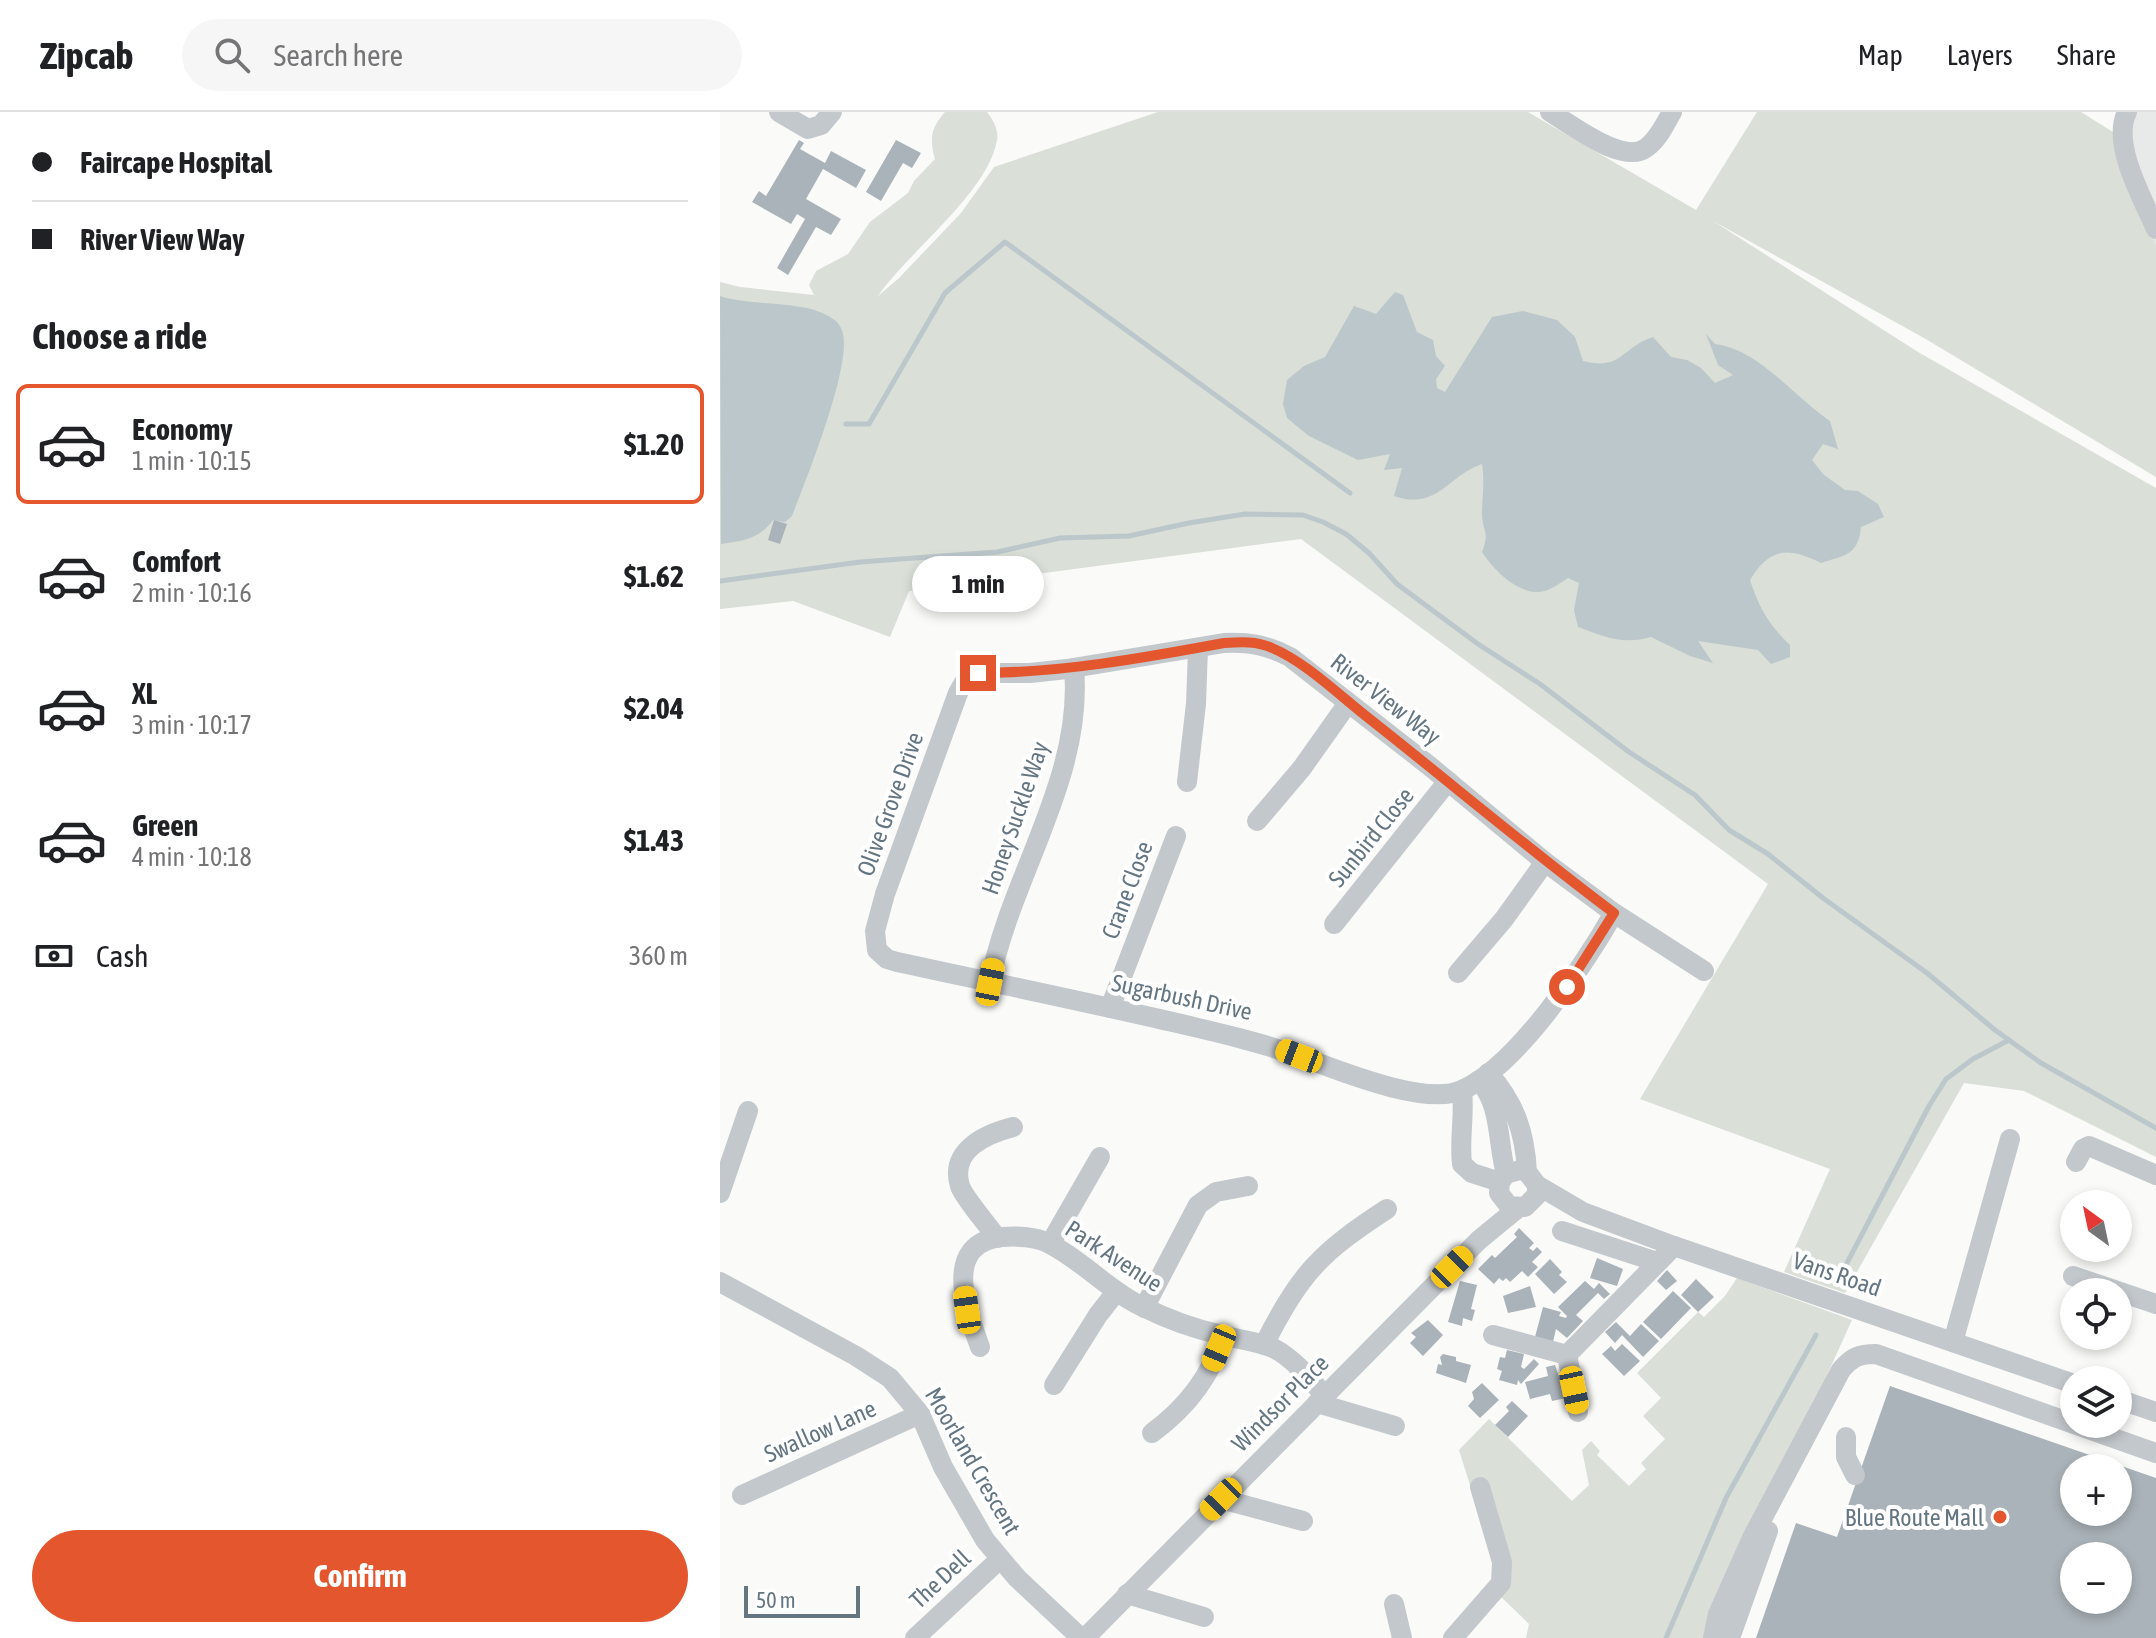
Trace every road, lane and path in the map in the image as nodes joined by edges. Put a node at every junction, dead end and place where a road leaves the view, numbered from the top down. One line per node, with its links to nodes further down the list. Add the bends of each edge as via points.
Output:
1 (779, 112): 2 (street, via 808,129 821,125)
2 (832, 112)
3 (1550, 112): 4 (street, via 1626,154 1649,147)
4 (1672, 112)
5 (2127, 112): 6 (street, via 2126,157)
6 (2156, 229)
7 (1198, 648): 8 (street, River View Way); 10 (street, River View Way, via 1251,642 1271,647); 12 (street)
8 (1074, 668): 9 (street, River View Way); 21 (street, Honey Suckle Way, via 1074,712 1063,763)
9 (978, 673): 18 (street, Olive Grove Drive, via 962,685 885,894 875,942)
10 (1348, 703): 11 (street, River View Way); 13 (street)
11 (1448, 781): 15 (street, River View Way); 17 (street, Sunbird Close)
12 (1187, 782)
13 (1257, 821)
14 (1176, 836): 22 (street, Crane Close)
15 (1545, 862): 16 (street, River View Way); 20 (street)
16 (1614, 913): 19 (street, River View Way); 23 (street, via 1557,1000)
17 (1334, 924)
18 (887, 959): 21 (street, Sugarbush Drive)
19 (1704, 971)
20 (1458, 973)
21 (990, 982): 22 (street, Sugarbush Drive)
22 (1110, 1008): 23 (street, Sugarbush Drive, via 1256,1040 1375,1083 1441,1095)
23 (1476, 1081): 30 (street, via 1494,1102); 30 (street, via 1465,1109 1462,1164); 32 (street, via 1501,1086 1517,1115 1524,1135)
24 (748, 1111): 33 (street)
25 (1013, 1127): 36 (street, via 977,1140 960,1167 962,1190)
26 (2010, 1139): 48 (street)
27 (1100, 1157): 38 (street)
28 (2076, 1162): 29 (street, via 2089,1146)
29 (2156, 1175)
30 (1501, 1183): 32 (street, via 1520,1170); 32 (street, via 1509,1206); 37 (street, Windsor Place)
31 (1248, 1186): 45 (street, via 1202,1200)
32 (1528, 1192): 37 (street, Windsor Place); 39 (street, Vans Road, via 1548,1208 1583,1212)
33 (720, 1193)
34 (1387, 1209): 49 (street, via 1310,1269)
35 (1562, 1231): 40 (street)
36 (997, 1238): 38 (street, Park Avenue); 50 (street, via 968,1253 964,1267 967,1310)
37 (1479, 1240): 54 (street, Windsor Place)
38 (1050, 1244): 43 (street, Park Avenue)
39 (1674, 1246): 40 (street); 48 (street, Vans Road)
40 (1657, 1262): 51 (street)
41 (2073, 1276): 44 (street)
42 (720, 1282): 58 (street, Moorland Crescent, via 878,1369)
43 (1116, 1292): 45 (street, Park Avenue); 53 (street)
44 (2156, 1304)
45 (1144, 1308): 47 (street, Park Avenue)
46 (1493, 1335): 51 (street)
47 (1223, 1336): 49 (street, Park Avenue); 60 (street, via 1191,1399)
48 (1953, 1342): 52 (street, Vans Road)
49 (1264, 1345): 54 (street, Park Avenue, via 1285,1355)
50 (980, 1347)
51 (1567, 1355): 56 (street)
52 (2060, 1379)
53 (1054, 1385)
54 (1320, 1399): 59 (street); 67 (street, Windsor Place)
55 (2132, 1404): 57 (street)
56 (1578, 1412)
57 (2156, 1412)
58 (920, 1414): 66 (street, Swallow Lane); 69 (street, Moorland Crescent, via 963,1504)
59 (1395, 1426)
60 (1152, 1433)
61 (1846, 1437): 64 (street, via 1846,1457)
62 (2156, 1453): 63 (street, via 1876,1354 1861,1354 1841,1370)
63 (1795, 1456): 77 (street, via 1752,1538 1718,1614); 78 (street)
64 (1855, 1475)
65 (1480, 1487): 76 (street, via 1502,1562 1501,1583)
66 (742, 1495)
67 (1221, 1499): 68 (street); 70 (street, Windsor Place)
68 (1303, 1521)
69 (1000, 1559): 73 (street, The Dell); 74 (street, Moorland Crescent)
70 (1127, 1594): 72 (street); 74 (street, Windsor Place)
71 (1394, 1604): 75 (street)
72 (1204, 1617)
73 (915, 1638)
74 (1083, 1638)
75 (1402, 1638)
76 (1453, 1638)
77 (1713, 1638)
78 (1730, 1638)

